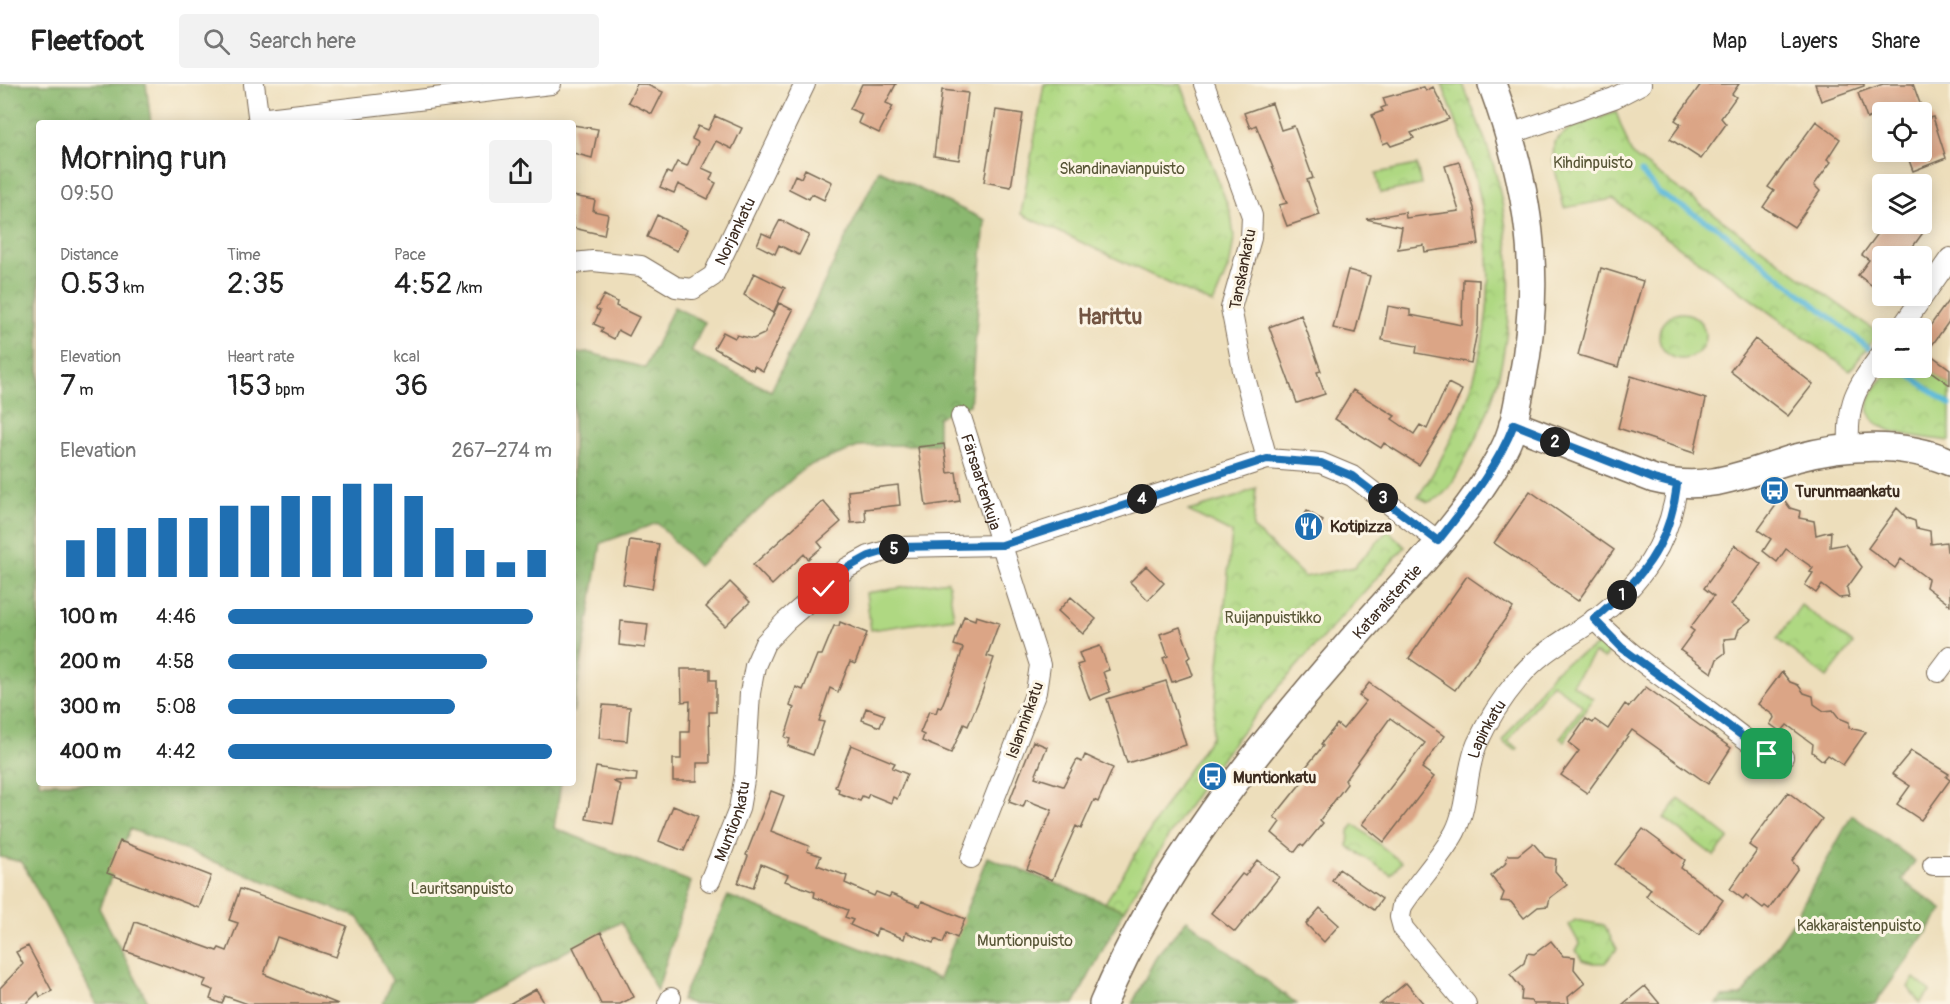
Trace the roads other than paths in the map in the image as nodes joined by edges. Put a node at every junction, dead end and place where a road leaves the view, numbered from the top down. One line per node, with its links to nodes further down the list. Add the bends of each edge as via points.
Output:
1 (254, 84): 7 (street)
2 (550, 84): 8 (street)
3 (806, 84): 11 (street, Norjankatu, via 713,276 693,289 676,287 640,266)
4 (1204, 84): 17 (street, Tanskankatu, via 1252,216 1251,238 1231,308)
5 (1492, 84): 9 (street, Kataraistentie)
6 (1641, 84): 9 (street, via 1614,98)
7 (259, 120)
8 (267, 120)
9 (1510, 134): 15 (street, Kataraistentie, via 1525,201 1533,266 1530,340)
10 (1950, 258): 12 (street)
11 (576, 263)
12 (1908, 318)
13 (1872, 367): 16 (street, via 1856,390 1848,418)
14 (961, 417): 21 (street, Färsaartenkuja)
15 (1514, 424): 19 (street); 20 (street, Kataraistentie, via 1475,495)
16 (1849, 448): 18 (street, via 1907,450); 19 (street, via 1795,459 1726,481)
17 (1267, 459): 20 (street, Muntionkatu, via 1321,463 1352,476); 21 (street, Muntionkatu)
18 (1950, 462)
19 (1677, 485): 22 (street, Lapinkatu, via 1667,533 1656,555 1642,575)
20 (1438, 541): 26 (street, Kataraistentie, via 1286,716 1204,827 1136,933)
21 (1002, 545): 24 (street, Islanninkatu, via 1037,648 1040,677); 25 (street, Muntionkatu, via 899,547 869,556 847,568 765,643 750,693 739,809)
22 (1594, 619): 23 (street, via 1622,648 1767,754); 27 (street, Lapinkatu, via 1552,646 1518,679 1477,744 1466,803 1454,833 1402,906 1403,928)
23 (1783, 757)
24 (971, 858)
25 (710, 881)
26 (1103, 1004)
27 (1466, 1004)

